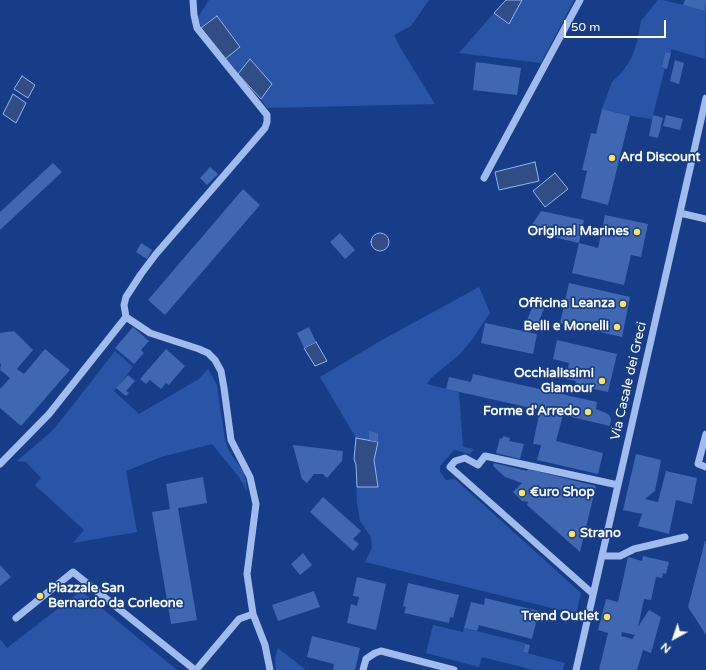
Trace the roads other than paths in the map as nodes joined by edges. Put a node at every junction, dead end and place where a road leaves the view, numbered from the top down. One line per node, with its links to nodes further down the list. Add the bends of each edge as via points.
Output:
1 (192, 0): 7 (street, via 197,28 267,115 267,122 265,128 141,274 126,297)
2 (580, 0): 4 (street)
3 (706, 98): 5 (street, Via Casale dei Greci)
4 (484, 178)
5 (680, 213): 6 (street); 11 (street, Via Casale dei Greci)
6 (706, 219)
7 (126, 317): 9 (street, via 49,414); 15 (street, via 150,333 208,353 220,371 231,440 250,477 256,504 247,574)
8 (706, 434): 10 (street, via 698,464)
9 (0, 464)
10 (706, 467)
11 (618, 486): 13 (street, Via Casale dei Greci); 14 (street, via 485,456 478,465 465,458 455,461 450,467)
12 (685, 538): 13 (street, via 634,548 620,556)
13 (602, 556): 14 (street, Via Casale dei Greci)
14 (594, 594): 21 (street, Via Casale dei Greci)
15 (253, 614): 17 (street, via 239,619); 18 (street, via 265,645)
16 (16, 618): 17 (street, via 73,572)
17 (195, 670)
18 (270, 670)
19 (363, 670): 20 (street, via 366,659 381,651)
20 (454, 670)
21 (576, 670)

